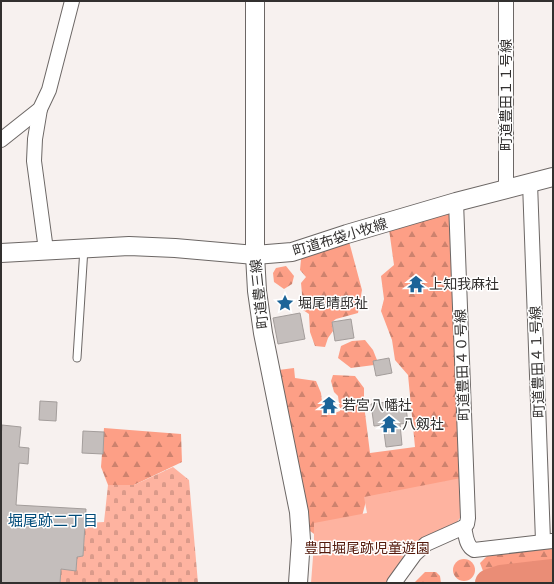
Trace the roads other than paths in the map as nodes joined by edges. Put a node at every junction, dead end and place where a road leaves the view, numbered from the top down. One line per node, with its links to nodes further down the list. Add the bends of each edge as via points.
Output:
1 (72, 1): 4 (street, via 49,90)
2 (256, 1): 13 (street, 町道豊三線)
3 (506, 1): 8 (street, 町道豊田１１号線)
4 (40, 109): 5 (street); 11 (street, via 34,161)
5 (1, 140)
6 (553, 177): 7 (street, 町道布袋小牧線)
7 (530, 183): 8 (street, 町道布袋小牧線); 16 (street, 町道豊田４１号線)
8 (506, 189): 9 (street, 町道布袋小牧線)
9 (456, 202): 13 (street, 町道布袋小牧線, via 292,252); 15 (street, 町道豊田４０号線, via 468,518)
10 (84, 248): 11 (street, 町道布袋小牧線); 13 (street, 町道布袋小牧線, via 130,246); 14 (lane)
11 (46, 250): 12 (street, 町道布袋小牧線)
12 (1, 253)
13 (255, 255): 17 (street, 町道豊三線, via 261,318 299,512 301,544)
14 (77, 358)
15 (464, 527): 16 (street, via 468,545 474,550); 18 (street, via 426,544 415,554)
16 (548, 541)
17 (296, 582)
18 (394, 583)

